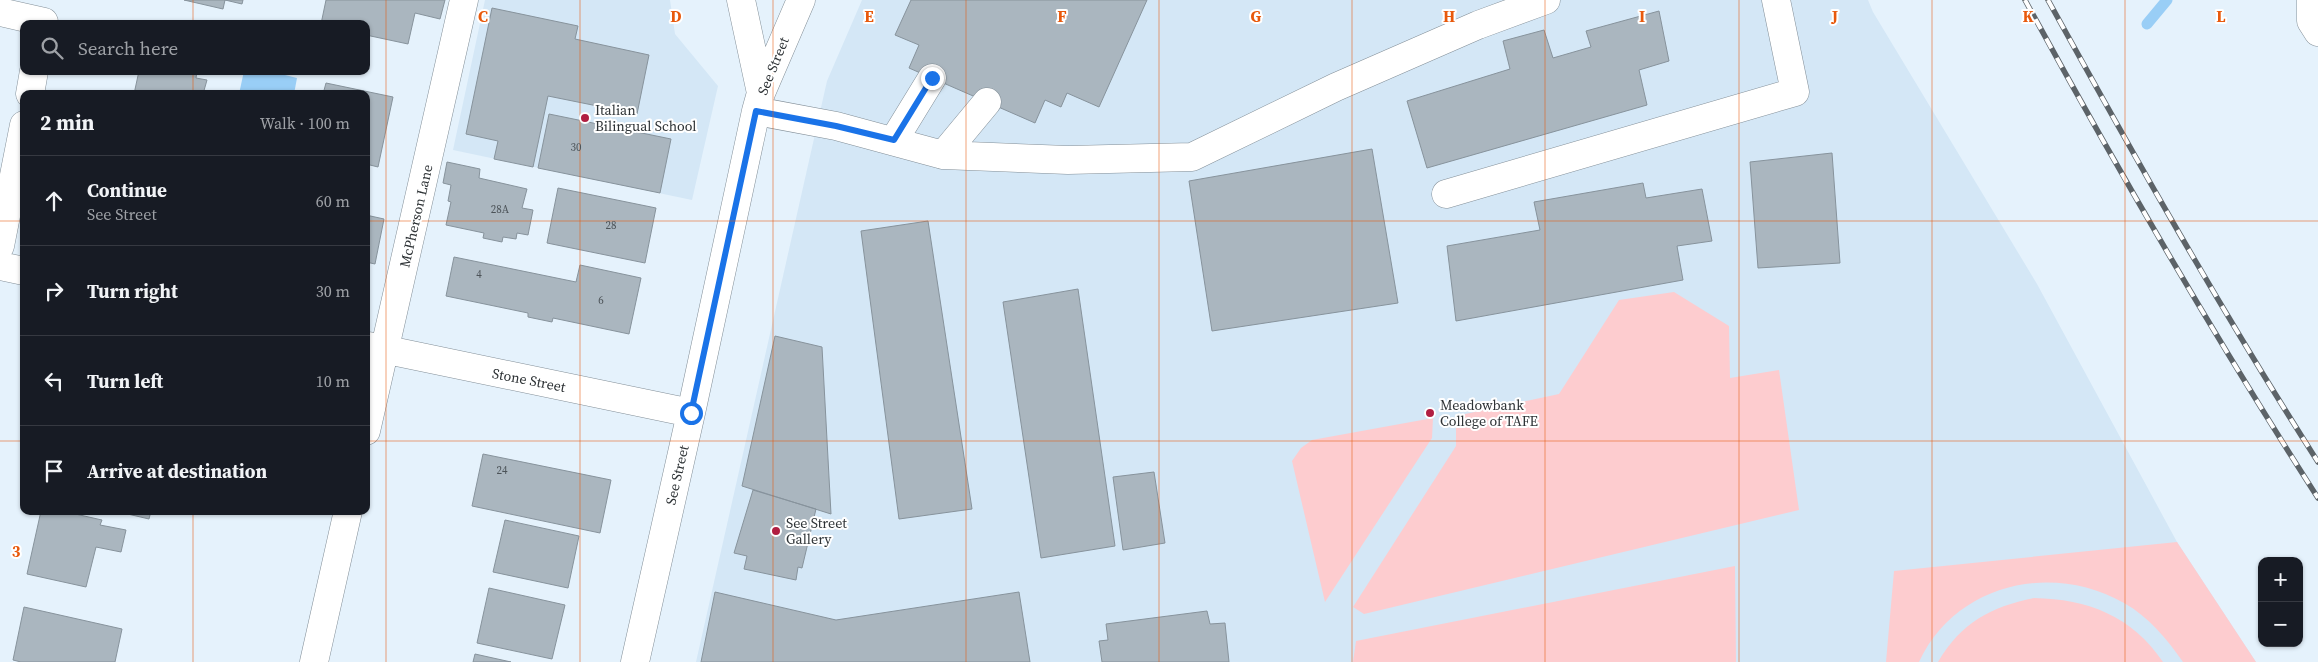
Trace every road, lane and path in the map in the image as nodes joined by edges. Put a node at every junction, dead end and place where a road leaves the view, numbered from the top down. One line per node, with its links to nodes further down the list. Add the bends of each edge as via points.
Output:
1 (464, 0): 22 (street, McPherson Lane)
2 (741, 0): 13 (street)
3 (801, 0): 13 (street, See Street)
4 (1546, 0): 17 (street, via 1478,25 1336,87 1192,157 1068,160)
5 (1776, 0): 18 (street, via 1795,92)
6 (2311, 0): 9 (street, via 2311,21)
7 (0, 12): 8 (street)
8 (46, 15)
9 (2318, 32)
10 (33, 75): 12 (street)
11 (932, 78): 15 (street)
12 (31, 90)
13 (759, 102): 15 (street); 24 (street, See Street)
14 (987, 102): 17 (street)
15 (894, 140): 17 (street)
16 (20, 145): 19 (street)
17 (943, 155)
18 (1446, 194)
19 (0, 246)
20 (0, 266): 21 (street)
21 (20, 270)
22 (375, 348): 23 (street, McPherson Lane); 24 (street, Stone Street)
23 (370, 394)
24 (691, 413): 27 (street, See Street)
25 (347, 515): 26 (street)
26 (314, 662)
27 (635, 662)

